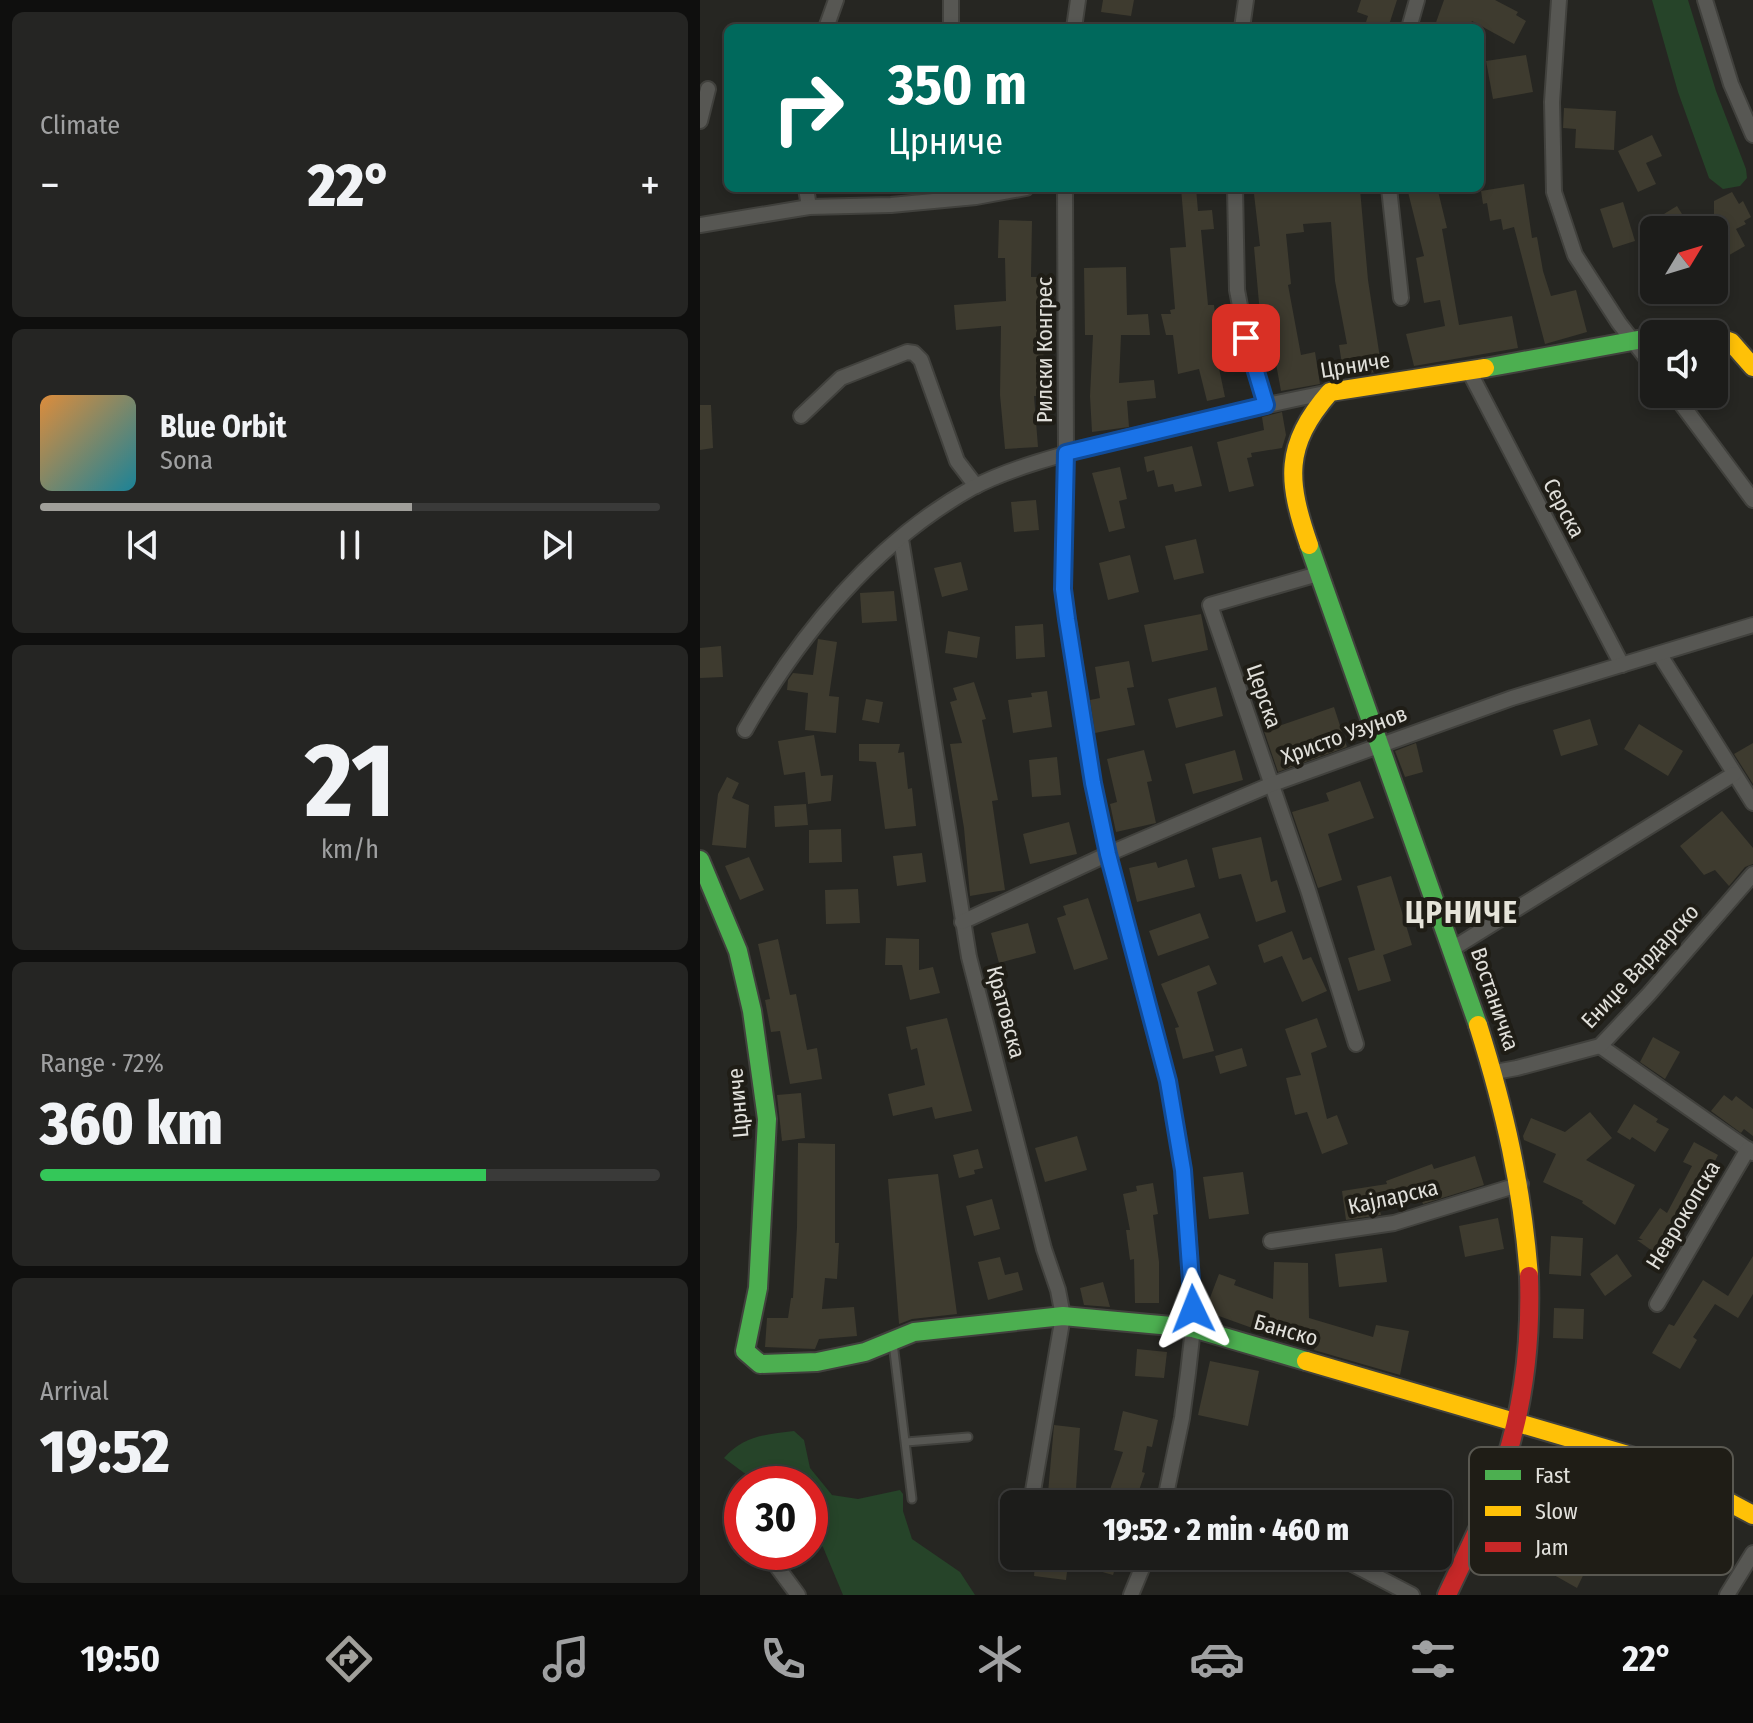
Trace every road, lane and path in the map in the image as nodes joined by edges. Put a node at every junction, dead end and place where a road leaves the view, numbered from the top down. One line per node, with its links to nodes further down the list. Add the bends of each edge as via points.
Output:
1 (836, 0): 8 (street)
2 (951, 0): 9 (street)
3 (1078, 0): 10 (street)
4 (1246, 0): 11 (street)
5 (1417, 0): 12 (street)
6 (1559, 0): 25 (street, via 1552,102 1554,192 1575,255)
7 (1705, 0): 15 (street)
8 (827, 24)
9 (951, 24)
10 (1075, 24)
11 (1243, 24)
12 (1410, 24)
13 (708, 89): 14 (street)
14 (700, 121)
15 (1753, 135)
16 (807, 192): 21 (street)
17 (1065, 192): 34 (street, Рилски Конгрес)
18 (1235, 192): 31 (street, via 1237,290)
19 (1389, 192): 23 (street)
20 (975, 193): 21 (street, via 891,205)
21 (809, 207): 22 (street)
22 (700, 225)
23 (1401, 298)
24 (1640, 339): 25 (street, Црниче)
25 (1632, 340): 27 (street); 29 (street, Црниче)
26 (1728, 341): 28 (street)
27 (1640, 350)
28 (1753, 367)
29 (1469, 371): 30 (street, Црниче); 41 (street, Серска)
30 (1330, 392): 31 (street, Црниче); 38 (street, Востаничка, via 1303,427 1291,466 1293,496)
31 (1266, 405): 34 (street, Црниче)
32 (1684, 408): 36 (street)
33 (801, 416): 35 (street, via 841,378 914,353 957,461)
34 (1066, 453): 35 (street, Црниче); 47 (street, Рилски Конгрес, via 1063,589)
35 (976, 486): 37 (street, Црниче)
36 (1753, 500)
37 (901, 539): 42 (street, Црниче, via 825,616 771,685); 50 (street, Кратовска)
38 (1318, 574): 43 (street, Востаничка); 45 (street, Церска, via 1210,605)
39 (1753, 625): 40 (street, Христо Узунов)
40 (1660, 655): 41 (street, Христо Узунов); 44 (street)
41 (1622, 665): 43 (street, Христо Узунов)
42 (745, 730)
43 (1381, 746): 45 (street, Христо Узунов); 51 (street, Востаничка)
44 (1734, 774): 46 (street); 51 (street)
45 (1270, 785): 47 (street, Христо Узунов); 52 (street, Церска)
46 (1753, 803)
47 (1108, 854): 50 (street, Христо Узунов); 60 (street, Рилски Конгрес, via 1168,1081 1183,1170)
48 (700, 860): 62 (street, Црниче, via 738,951 767,1119 758,1288)
49 (1753, 874): 53 (street, Ениџе Вардарско)
50 (962, 922): 59 (street, Кратовска)
51 (1452, 949): 54 (street, Востаничка)
52 (1356, 1044)
53 (1600, 1046): 54 (street, Ениџе Вардарско); 55 (street, Неврокопска)
54 (1495, 1072): 56 (street, Востаничка)
55 (1750, 1151): 58 (street, Неврокопска)
56 (1521, 1184): 57 (street, Кајларска, via 1394,1223); 63 (street, Востаничка, via 1530,1273)
57 (1271, 1241)
58 (1657, 1304)
59 (1063, 1316): 60 (street, Банско); 61 (street, Банско, via 914,1332); 68 (street, Кратовска)
60 (1193, 1328): 63 (street, Банско); 69 (street, Рилски Конгрес)
61 (893, 1340): 62 (street, Банско, via 817,1362 766,1366); 65 (lane)
62 (745, 1351)
63 (1516, 1421): 66 (street, Востаничка); 67 (street, Банско)
64 (968, 1437): 65 (lane)
65 (906, 1442): 70 (lane)
66 (1509, 1447)
67 (1602, 1447)
68 (1033, 1490)
69 (1167, 1490)
70 (912, 1499)
71 (1733, 1504): 72 (street, Банско)
72 (1753, 1515)
73 (1469, 1547): 81 (street, Востаничка)
74 (1753, 1553): 82 (street)
75 (779, 1570): 78 (street)
76 (1141, 1570): 79 (street)
77 (1364, 1570): 80 (street)
78 (798, 1595)
79 (1131, 1595)
80 (1412, 1595)
81 (1447, 1595)
82 (1727, 1595)

